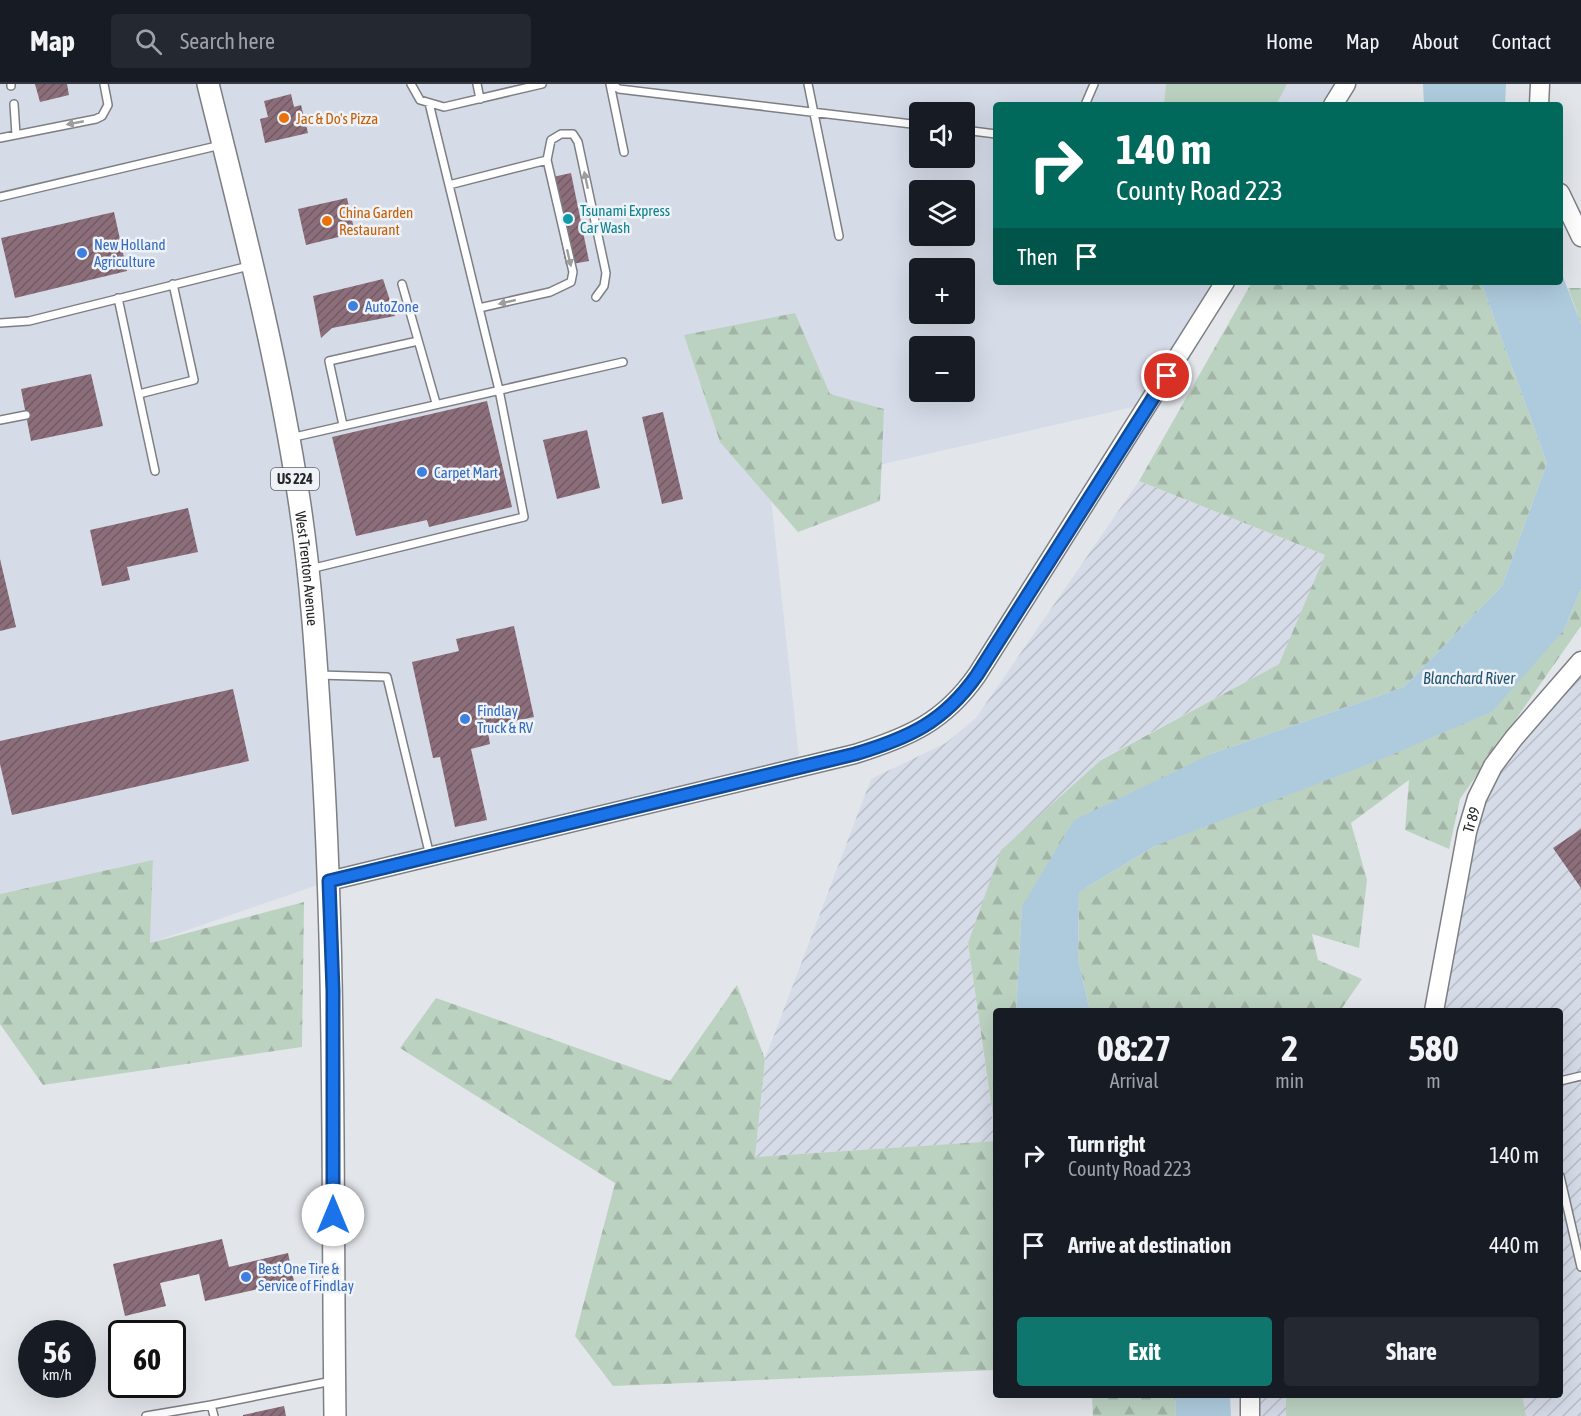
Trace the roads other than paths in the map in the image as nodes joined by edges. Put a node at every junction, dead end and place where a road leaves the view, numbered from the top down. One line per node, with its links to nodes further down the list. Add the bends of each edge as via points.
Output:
1 (104, 84): 21 (lane, one-way to 21, via 108,105 102,116)
2 (208, 84): 23 (main road, West Trenton Avenue / US 224)
3 (411, 84): 15 (lane, via 420,100)
4 (477, 84): 11 (lane)
5 (542, 84): 11 (lane)
6 (611, 84): 17 (lane, via 619,89); 24 (lane)
7 (808, 84): 17 (lane)
8 (1094, 84): 12 (lane)
9 (1346, 84): 13 (street)
10 (1540, 84): 14 (street)
11 (480, 99): 15 (lane, via 444,107)
12 (1086, 102)
13 (1336, 102)
14 (1539, 102)
15 (429, 103): 26 (lane)
16 (14, 104): 21 (lane)
17 (814, 112): 18 (lane); 29 (lane)
18 (909, 124)
19 (975, 131): 20 (lane)
20 (993, 134)
21 (16, 135): 22 (lane)
22 (0, 138)
23 (223, 145): 27 (lane); 31 (main road, West Trenton Avenue / US 224)
24 (624, 152)
25 (547, 160): 26 (lane); 35 (lane, one-way to 25, via 604,286 606,273 578,142 573,135 561,134 551,140); 37 (lane, one-way to 37, via 573,272 571,282 556,290)
26 (449, 185): 37 (lane)
27 (0, 197)
28 (1563, 199): 30 (street)
29 (839, 236)
30 (1581, 237)
31 (252, 265): 33 (lane); 47 (main road, West Trenton Avenue / US 224)
32 (402, 284): 39 (lane)
33 (173, 285): 36 (lane); 42 (lane, via 194,380)
34 (1223, 285): 52 (street, via 977,675 957,702 930,724 855,754)
35 (596, 297)
36 (118, 298): 38 (lane, via 29,321); 42 (lane)
37 (479, 308): 41 (lane)
38 (0, 323)
39 (418, 340): 43 (lane); 46 (lane, via 329,361)
40 (623, 362): 41 (lane)
41 (499, 390): 43 (lane); 49 (lane, via 524,517)
42 (139, 394): 48 (lane)
43 (436, 404): 46 (lane)
44 (26, 415): 45 (lane)
45 (0, 420)
46 (343, 425): 47 (lane)
47 (288, 438): 49 (main road, West Trenton Avenue / US 224)
48 (155, 471)
49 (307, 569): 51 (main road, West Trenton Avenue / US 224)
50 (1581, 661): 54 (street, Tr 89, via 1514,738 1493,766 1477,798 1467,832)
51 (317, 675): 52 (lane, via 387,677); 53 (main road, West Trenton Avenue / US 224)
52 (430, 856): 53 (street)
53 (329, 881): 59 (main road, US 224)
54 (1435, 1008)
55 (1581, 1076): 56 (lane)
56 (1563, 1080)
57 (1563, 1189): 58 (lane)
58 (1581, 1267)
59 (335, 1380): 61 (lane); 64 (main road, US 224)
60 (1250, 1398): 65 (street)
61 (211, 1405): 62 (lane); 63 (lane)
62 (146, 1416)
63 (214, 1416)
64 (335, 1416)
65 (1250, 1416)

